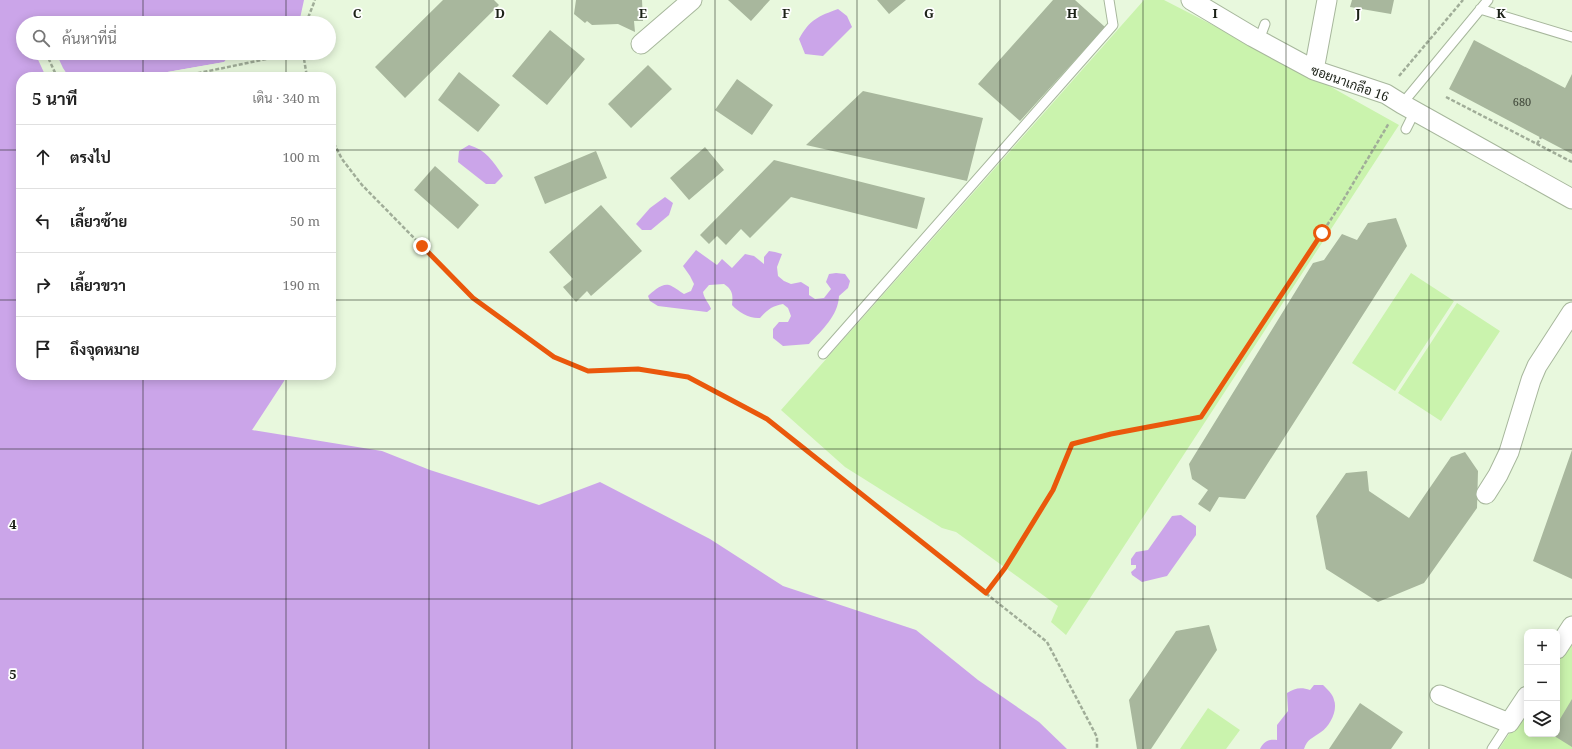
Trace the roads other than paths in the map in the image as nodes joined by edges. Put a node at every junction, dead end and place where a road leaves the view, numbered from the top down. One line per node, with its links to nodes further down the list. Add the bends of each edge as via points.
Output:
1 (1109, 0): 14 (lane, via 1113,25)
2 (1192, 0): 9 (street, ซอยนาเกลือ 16, via 1262,32)
3 (1327, 0): 9 (street)
4 (1488, 0): 6 (lane)
5 (688, 1): 8 (street)
6 (1480, 9): 7 (lane); 10 (lane)
7 (1572, 37)
8 (641, 44)
9 (1314, 70): 10 (street, ซอยนาเกลือ 16, via 1386,94)
10 (1408, 108): 11 (lane); 12 (street, ซอยนาเกลือ 16)
11 (1406, 129)
12 (1572, 199)
13 (1572, 312): 15 (street, via 1537,366 1509,452)
14 (823, 354)
15 (1486, 494)
16 (1572, 626): 17 (street)
17 (1560, 644)
18 (1440, 695): 20 (street)
19 (1524, 700): 20 (street)
20 (1509, 723): 21 (lane)
21 (1492, 749)

